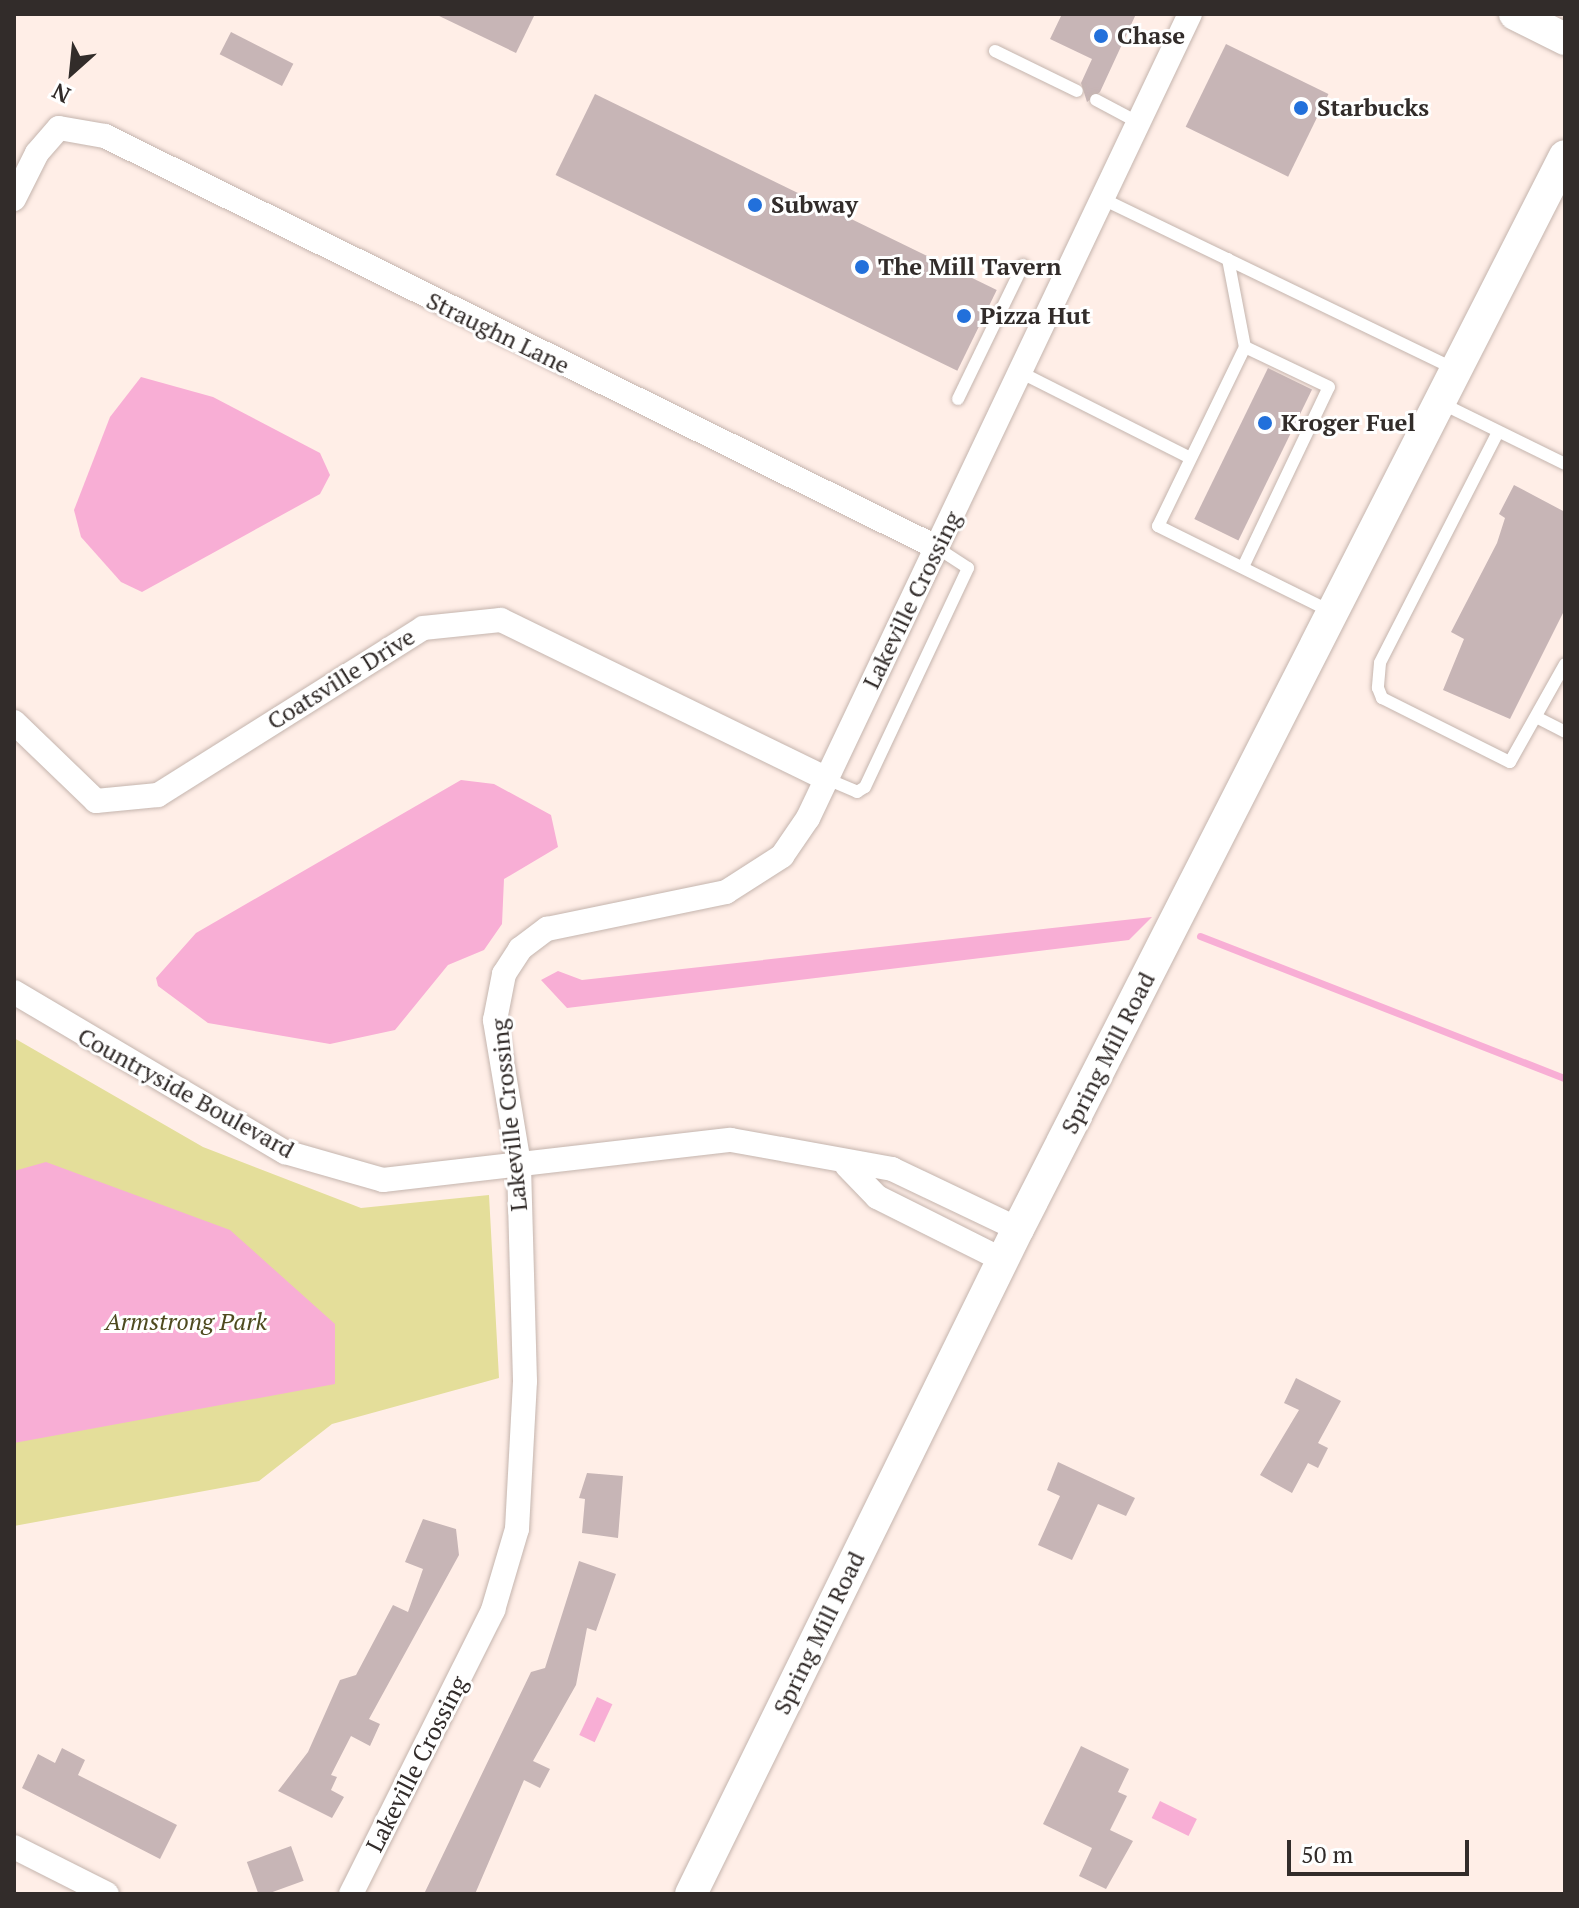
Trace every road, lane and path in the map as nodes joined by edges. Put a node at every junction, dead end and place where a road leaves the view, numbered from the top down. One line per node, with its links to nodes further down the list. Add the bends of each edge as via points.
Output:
1 (1190, 14): 7 (street, Lakeville Crossing)
2 (1515, 14): 3 (street)
3 (1565, 39)
4 (995, 51): 5 (lane)
5 (1077, 91)
6 (1096, 100): 7 (lane)
7 (1143, 125): 11 (street, Lakeville Crossing)
8 (1565, 156): 12 (street, Spring Mill Road)
9 (14, 199): 23 (street, Straughn Lane, via 59,128 105,136)
10 (1565, 200): 12 (street)
11 (1107, 201): 13 (lane); 17 (street, Lakeville Crossing)
12 (1535, 216): 16 (street, Spring Mill Road)
13 (1228, 259): 15 (lane); 16 (lane)
14 (1023, 265): 18 (lane)
15 (1245, 347): 21 (lane); 24 (lane, via 1329,387)
16 (1452, 368): 19 (street, Spring Mill Road)
17 (1024, 374): 21 (lane); 23 (street, Lakeville Crossing)
18 (958, 399)
19 (1436, 401): 20 (lane); 25 (street, Spring Mill Road)
20 (1498, 432): 22 (lane); 27 (lane, via 1380,663 1382,698 1510,762)
21 (1188, 457): 24 (lane, via 1158,526)
22 (1565, 464)
23 (936, 547): 30 (street, Lakeville Crossing); 30 (lane, via 968,568 865,787 857,792)
24 (1243, 567): 25 (lane)
25 (1330, 611): 34 (street, Spring Mill Road)
26 (1565, 664): 27 (lane)
27 (1538, 718): 29 (lane)
28 (14, 722): 30 (street, Coatsville Drive, via 96,801 158,795 423,628 501,620)
29 (1565, 732)
30 (827, 779): 32 (street, Lakeville Crossing, via 782,856 756,878 688,902 594,914 547,929 520,949 504,974 495,1020)
31 (14, 992): 32 (street, Countryside Boulevard, via 285,1152 383,1180)
32 (519, 1164): 33 (street, Countryside Boulevard, via 731,1140 789,1146); 38 (street, Lakeville Crossing, via 525,1381 509,1566)
33 (847, 1166): 34 (street, Countryside Boulevard, via 892,1169); 35 (street, via 877,1197)
34 (1018, 1229): 35 (street, Spring Mill Road)
35 (1003, 1260): 39 (street, Spring Mill Road)
36 (14, 1847): 37 (street)
37 (107, 1894)
38 (351, 1894)
39 (691, 1894)

